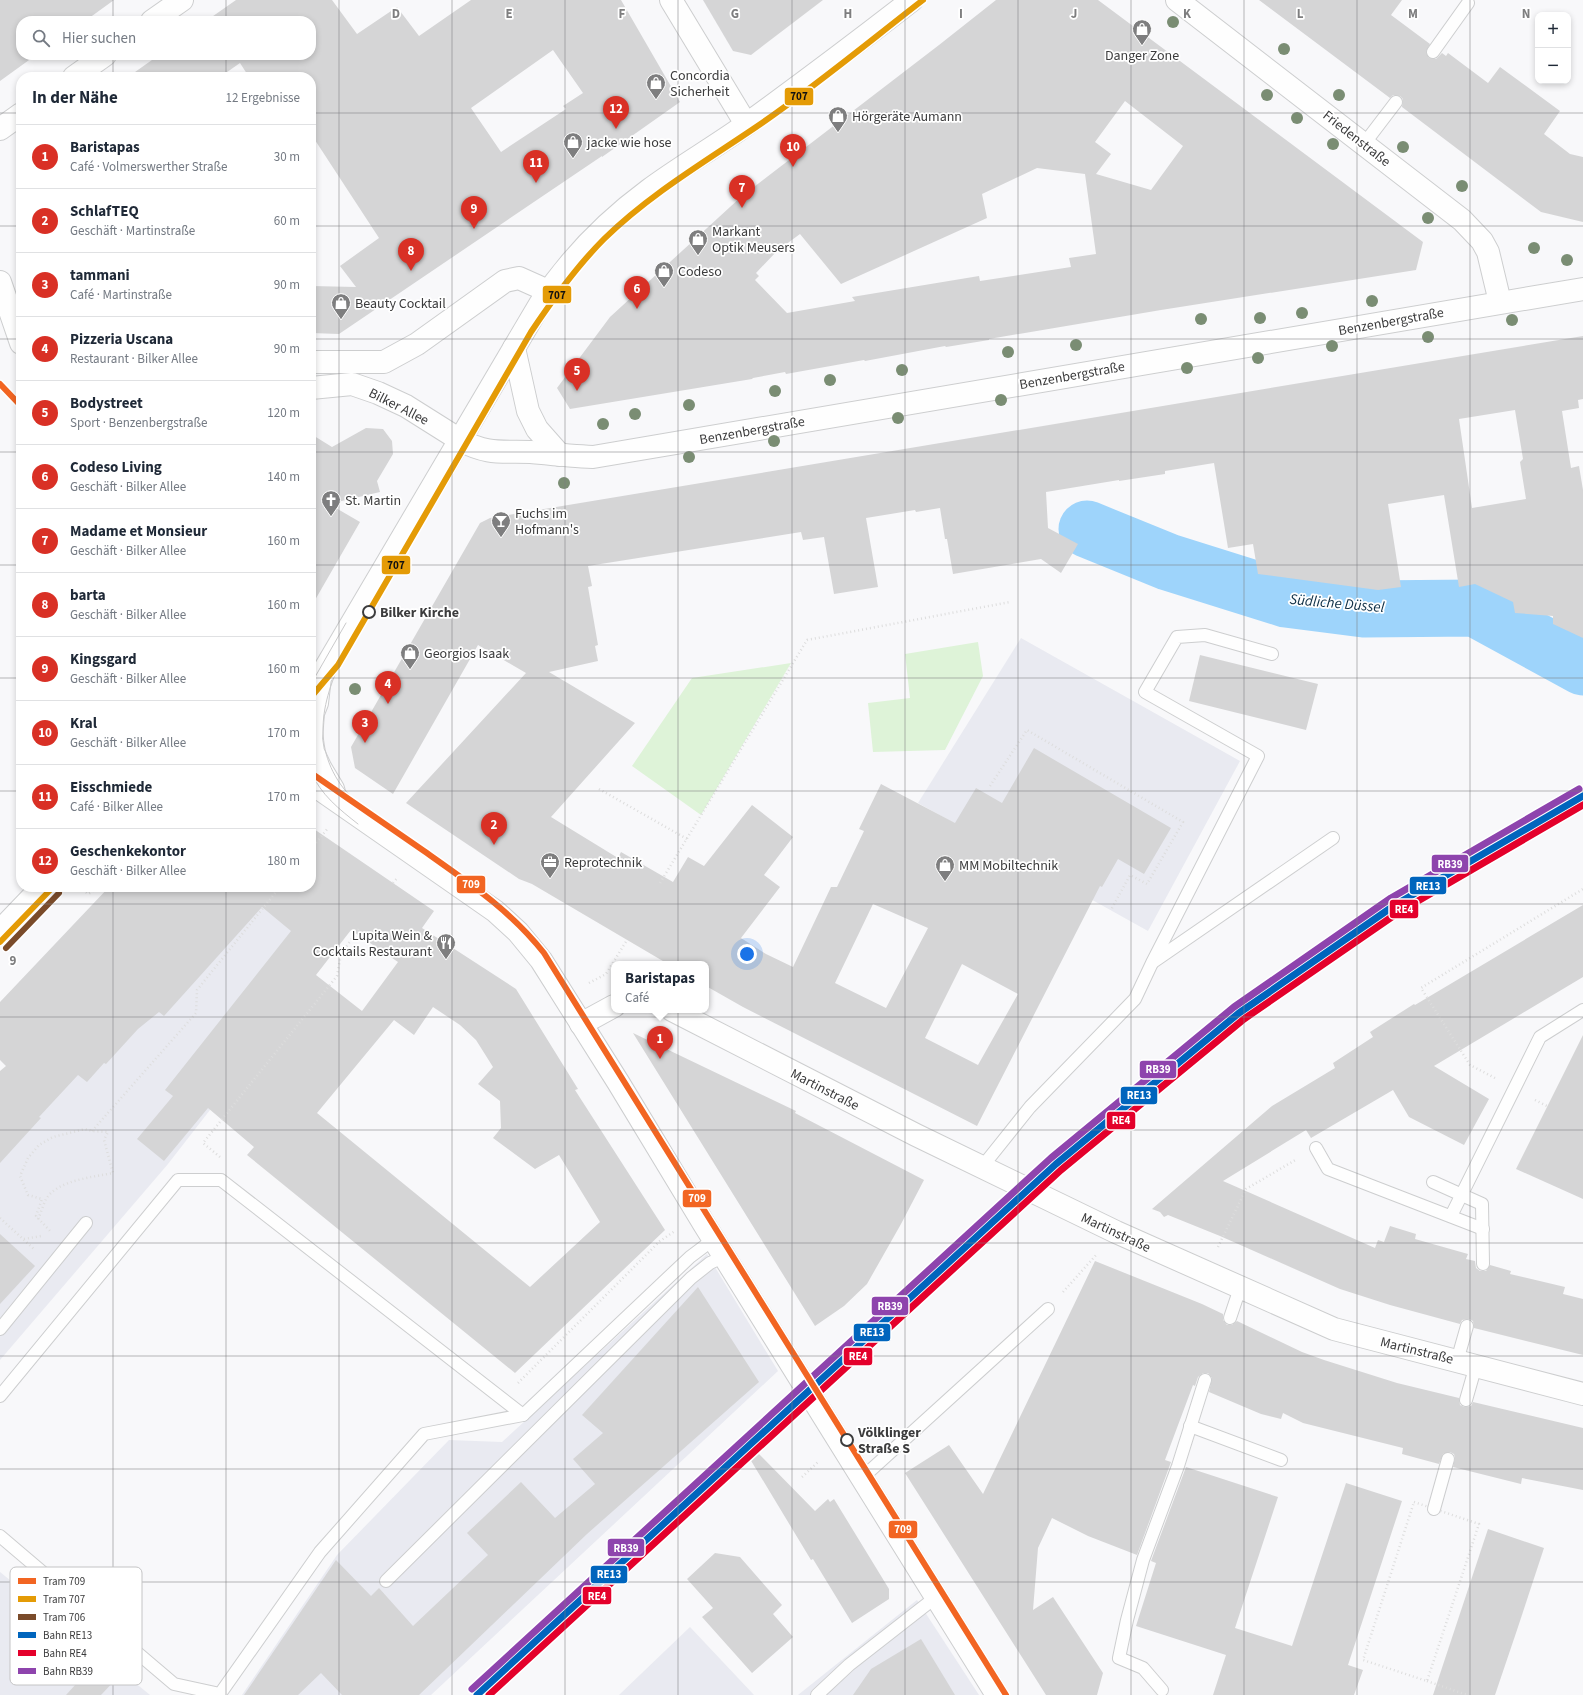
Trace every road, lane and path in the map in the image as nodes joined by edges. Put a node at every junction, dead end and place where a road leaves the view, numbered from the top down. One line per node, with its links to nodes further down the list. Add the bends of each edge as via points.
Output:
1 (182, 0): 6 (street)
2 (671, 0): 12 (street)
3 (912, 0): 12 (street)
4 (1177, 0): 14 (street, Friedenstraße)
5 (1468, 4): 7 (lane)
6 (159, 16)
7 (1433, 52)
8 (98, 60): 9 (street)
9 (81, 72)
10 (1396, 102): 14 (lane)
11 (16, 118): 13 (street)
12 (746, 124): 17 (street, via 648,190 624,210 574,259)
13 (0, 129)
14 (1364, 144): 18 (street, Friedenstraße, via 1462,220 1482,241 1488,252)
15 (0, 282): 19 (street)
16 (1583, 289): 18 (street, Benzenbergstraße)
17 (548, 292): 20 (street); 22 (street, via 519,278 505,281 417,344)
18 (1500, 302): 26 (street, Benzenbergstraße, via 593,457)
19 (16, 328)
20 (514, 348): 25 (street); 26 (street, via 528,411 537,429)
21 (316, 362): 22 (street)
22 (384, 362): 24 (street)
23 (316, 388): 24 (street, Bilker Allee, via 352,384)
24 (378, 393): 25 (street, Bilker Allee, via 406,406)
25 (460, 440): 26 (street, Benzenbergstraße, via 475,448 502,453); 29 (street)
26 (560, 455)
27 (1010, 602): 39 (path, via 807,640)
28 (1272, 654): 50 (lane, via 1204,635 1177,637 1145,692 1258,756)
29 (316, 679)
30 (316, 692): 31 (street)
31 (316, 706)
32 (316, 758): 36 (street, via 333,789)
33 (316, 786): 36 (street)
34 (990, 786): 45 (path, via 1027,730 1183,822 1147,884 1130,875)
35 (600, 789): 39 (path)
36 (336, 800): 52 (street, via 495,911 518,932 541,960)
37 (322, 836): 40 (path)
38 (1333, 838): 50 (lane)
39 (687, 840): 41 (path)
40 (316, 843)
41 (660, 883)
42 (1583, 889): 57 (path, via 1421,988 1470,1066)
43 (37, 892): 47 (street)
44 (276, 892): 59 (path, via 197,990 196,1013)
45 (1111, 910)
46 (359, 929): 61 (path, via 341,954 337,976 203,1143)
47 (0, 932)
48 (627, 940): 49 (path)
49 (614, 961)
50 (1152, 963): 62 (lane, via 1136,999 1030,1107)
51 (611, 966): 52 (path, via 606,974)
52 (564, 997): 56 (street)
53 (611, 1008): 56 (street)
54 (1583, 1010): 57 (lane, via 1540,1038)
55 (678, 1013): 62 (street, Martinstraße)
56 (581, 1024): 65 (street)
57 (1514, 1088): 58 (path); 64 (lane)
58 (1547, 1106)
59 (92, 1131): 68 (path, via 85,1129 53,1137 39,1145 28,1158 20,1176 28,1195 42,1199 36,1216); 68 (path, via 108,1132 104,1140 113,1173 62,1186 47,1198)
60 (1316, 1148): 66 (lane, via 1328,1169); 78 (path, via 1246,1189)
61 (221, 1158)
62 (982, 1167): 72 (street, Martinstraße)
63 (1433, 1182): 64 (lane)
64 (1462, 1194): 66 (lane); 70 (lane, via 1482,1204)
65 (699, 1215): 75 (street); 86 (path, via 660,1241)
66 (1451, 1216): 70 (lane)
67 (0, 1218): 74 (path)
68 (38, 1219): 71 (path)
69 (86, 1223): 76 (lane)
70 (1483, 1229): 77 (lane)
71 (52, 1232)
72 (1116, 1232): 78 (street, Martinstraße); 80 (path)
73 (41, 1236): 74 (path)
74 (24, 1239): 76 (path)
75 (719, 1247): 90 (lane, via 690,1257); 96 (street); 100 (lane, via 710,1263 691,1278)
76 (52, 1264): 83 (lane)
77 (1484, 1264)
78 (1206, 1272): 79 (street, Martinstraße)
79 (1240, 1288): 81 (lane); 84 (street, Martinstraße, via 1334,1329)
80 (1048, 1309): 96 (lane)
81 (1230, 1318)
82 (1467, 1326): 84 (lane)
83 (0, 1329)
84 (1466, 1363): 87 (street, Martinstraße); 89 (lane)
85 (1205, 1380): 91 (lane)
86 (514, 1387)
87 (1583, 1394)
88 (0, 1396): 90 (lane, via 178,1180 221,1180)
89 (1466, 1400)
90 (523, 1415): 102 (lane, via 424,1434 320,1552 220,1694 174,1684)
91 (1190, 1426): 93 (lane); 104 (lane, via 1144,1560 1119,1658 1143,1668)
92 (1448, 1459): 97 (lane)
93 (1281, 1460)
94 (818, 1462): 95 (path)
95 (802, 1477)
96 (862, 1478): 101 (street)
97 (1434, 1509): 103 (path, via 1479,1524); 103 (path, via 1414,1502 1363,1660)
98 (0, 1536): 99 (lane)
99 (36, 1567)
100 (386, 1581)
101 (936, 1597): 105 (lane, via 849,1665); 106 (street)
102 (142, 1657)
103 (1427, 1681): 107 (path)
104 (1162, 1690)
105 (817, 1695)
106 (997, 1695)
107 (1467, 1695)

